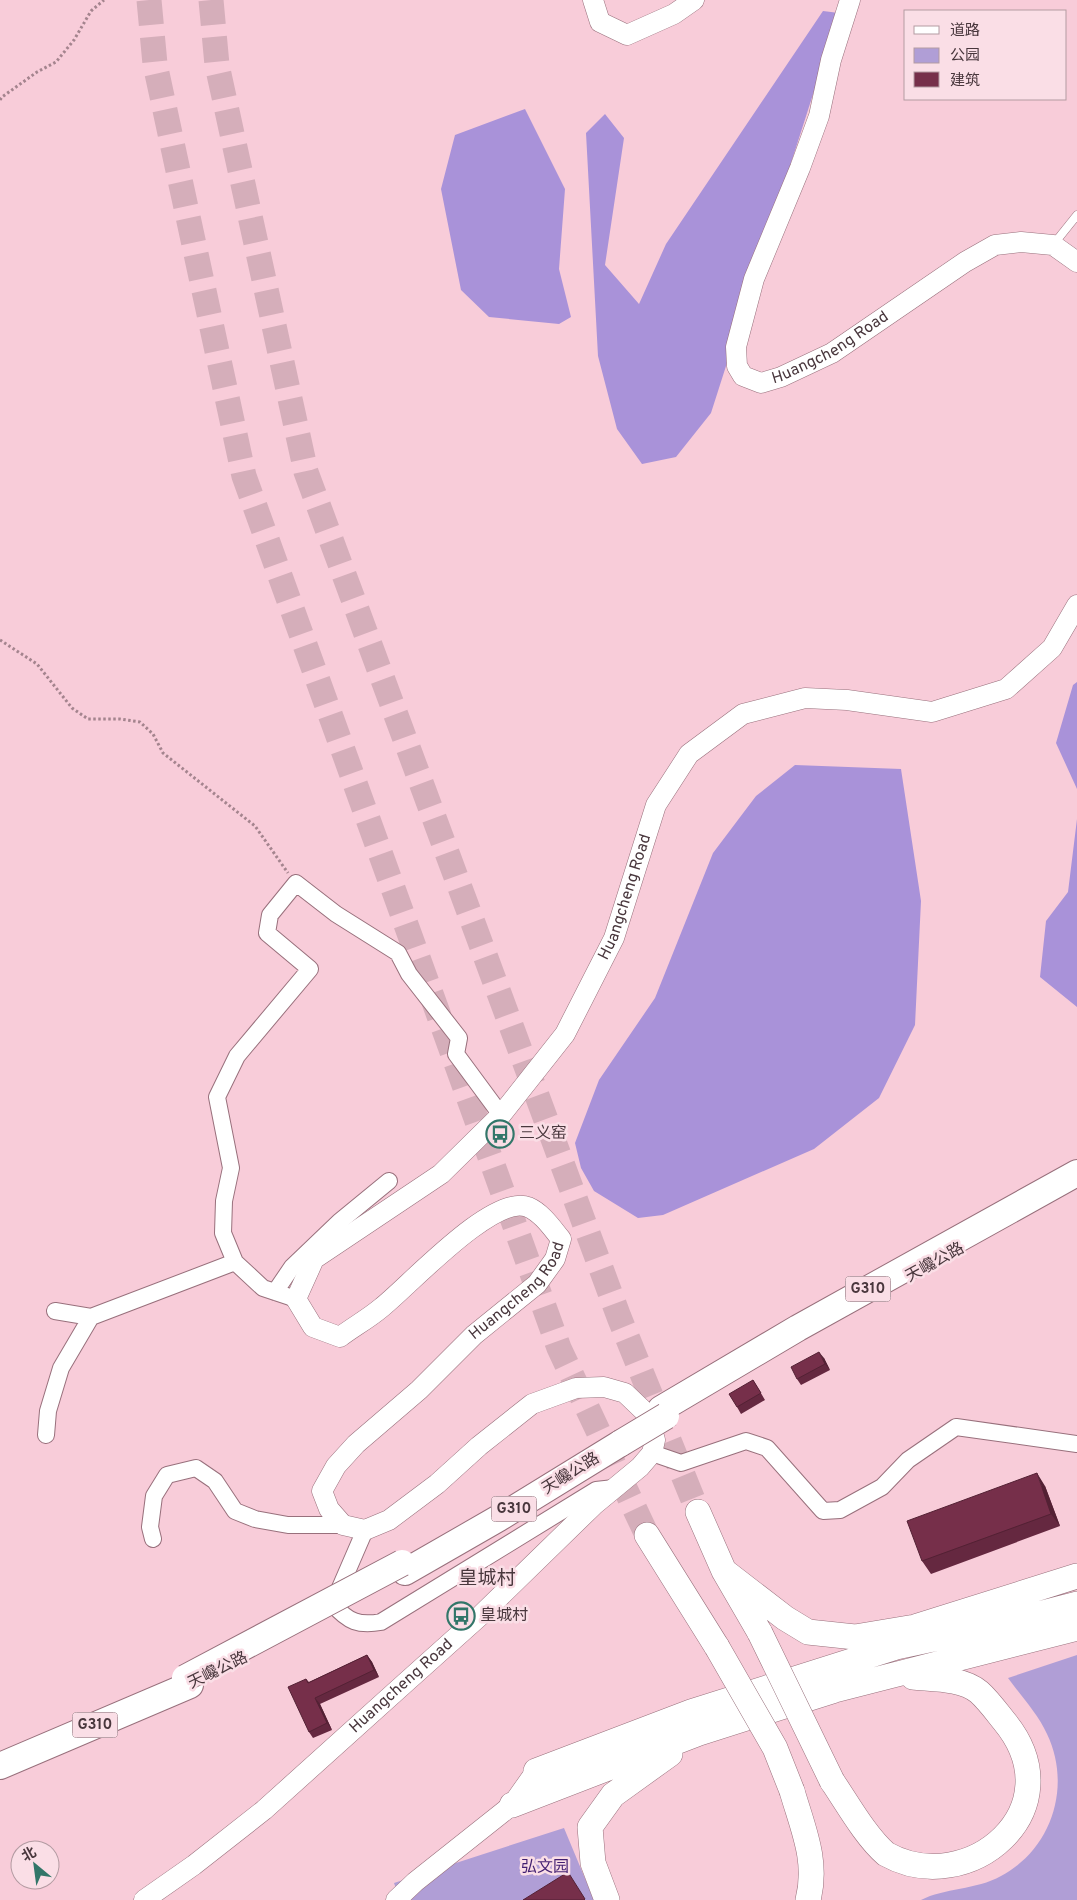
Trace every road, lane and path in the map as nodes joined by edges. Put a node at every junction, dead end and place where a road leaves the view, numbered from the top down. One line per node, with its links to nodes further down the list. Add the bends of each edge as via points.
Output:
1 (104, 0): 5 (path, via 92,11 56,62)
2 (593, 0): 3 (street, via 600,22 627,35 674,14)
3 (694, 0)
4 (850, 0): 7 (street, Huangcheng Road, via 831,60 819,116 754,279 736,347 736,366 743,376 761,383 832,353 996,244)
5 (0, 100)
6 (1077, 215): 7 (lane)
7 (1053, 245): 8 (street, Huangcheng Road)
8 (1077, 262)
9 (1077, 605): 12 (street, Huangcheng Road, via 1052,648 1006,689 932,712 847,700 805,698 743,714 689,754 656,805 614,938 565,1034)
10 (0, 640): 11 (path, via 36,664 72,708 88,719 140,722 153,734 163,753 255,826)
11 (296, 883): 12 (street, via 336,914 398,953 409,974 459,1038 456,1054); 16 (street, via 270,915 267,933 310,969 237,1056 217,1097 231,1168 224,1202 223,1234)
12 (501, 1115): 18 (street, Huangcheng Road, via 441,1174 314,1259)
13 (1077, 1173): 21 (highway, 天巉公路 / G310, via 798,1328)
14 (389, 1181): 17 (street, via 292,1267)
15 (1077, 1184): 21 (highway, 天巉公路 / G310)
16 (235, 1262): 17 (street, via 263,1288); 20 (street)
17 (275, 1292): 18 (street)
18 (296, 1299): 27 (street, Huangcheng Road, via 313,1327 340,1337 382,1308 467,1231 489,1217 516,1206 528,1207 548,1221 561,1239 555,1259 537,1284 474,1335 336,1466 322,1491 328,1509)
19 (55, 1311): 20 (street)
20 (91, 1317): 22 (street, via 61,1368 48,1411)
21 (663, 1412): 36 (highway, 天巉公路 / G310, via 299,1630)
22 (46, 1435)
23 (1077, 1444): 24 (street, via 956,1427 908,1460 882,1487 840,1510 823,1511 767,1448 746,1441 681,1463)
24 (652, 1453): 25 (street, Huangcheng Road); 28 (street, via 655,1440 648,1415 625,1393 604,1387 576,1388 532,1404 437,1484 389,1520)
25 (614, 1488): 28 (street, via 596,1490 381,1622 368,1624 354,1622 333,1604); 42 (street, Huangcheng Road, via 474,1621 264,1810)
26 (698, 1512): 31 (main road)
27 (343, 1525): 28 (street); 30 (street, via 288,1525 255,1519 235,1510 215,1481 196,1468 167,1475 154,1496 150,1527)
28 (365, 1530)
29 (647, 1534): 45 (main road, bridge, via 775,1748 792,1791 812,1859)
30 (153, 1539)
31 (724, 1572): 32 (main road, via 808,1632 854,1637 915,1627); 35 (main road, bridge, via 760,1633 832,1781 876,1845 898,1862 925,1872 953,1872 980,1864 1003,1849 1020,1827 1029,1802 1030,1774 1023,1748 978,1691 953,1680)
32 (1077, 1576)
33 (1077, 1604): 37 (main road, via 896,1647)
34 (1077, 1628): 35 (main road)
35 (893, 1675): 37 (main road)
36 (188, 1682): 38 (highway, 天巉公路 / G310); 39 (highway, 天巉公路 / G310)
37 (695, 1723): 40 (main road); 41 (main road); 44 (main road, via 613,1795 590,1827 593,1863)
38 (0, 1755)
39 (0, 1766)
40 (536, 1772): 41 (street)
41 (512, 1805): 43 (street)
42 (144, 1900)
43 (396, 1900)
44 (607, 1900)
45 (808, 1900)

